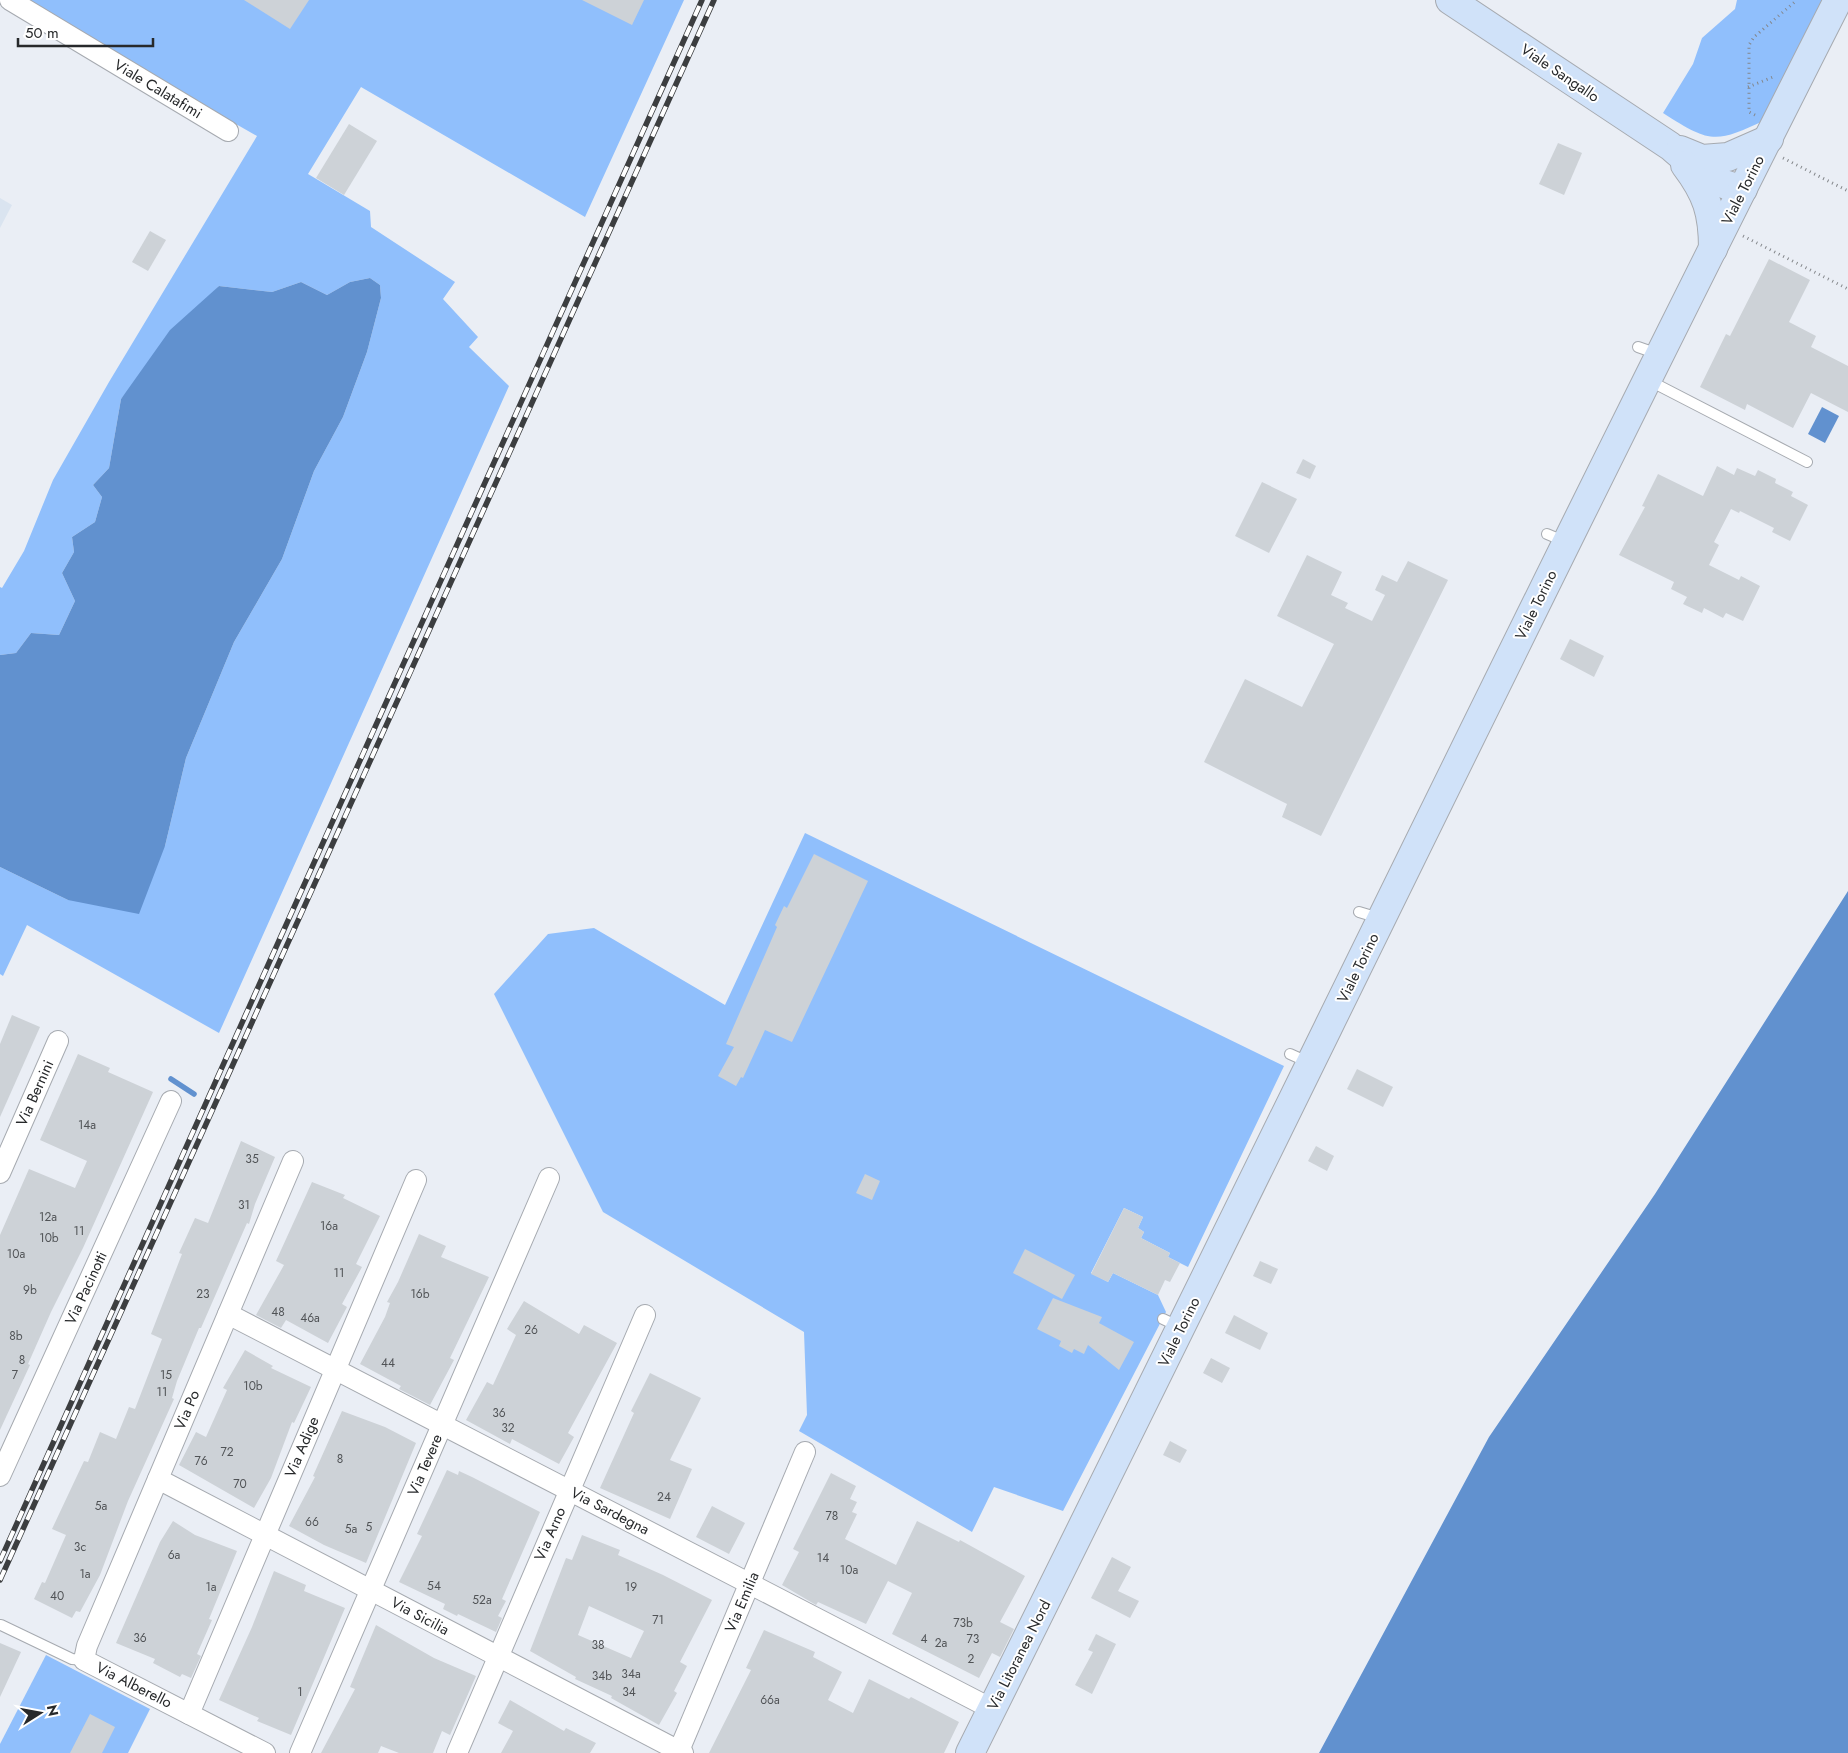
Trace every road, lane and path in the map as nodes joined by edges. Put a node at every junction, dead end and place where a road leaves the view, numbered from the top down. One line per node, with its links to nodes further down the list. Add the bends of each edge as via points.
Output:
1 (10, 0): 5 (street, Viale Calatafimi)
2 (1450, 0): 7 (street, Viale Sangallo)
3 (1797, 0): 6 (path, via 1754,37 1747,54 1749,112)
4 (1838, 0): 6 (street, Viale Torino)
5 (228, 132)
6 (1775, 140): 7 (street, Viale Sangallo, via 1728,157 1702,159); 8 (street, Viale Torino); 9 (path)
7 (1670, 146): 8 (street, Viale Sangallo, via 1727,175); 11 (street, Viale Sangallo, via 1707,202 1713,221)
8 (1743, 190): 11 (street, Viale Torino)
9 (1848, 191)
10 (1742, 235): 12 (path)
11 (1713, 249): 13 (street, Viale Torino, via 1649,351)
12 (1848, 289)
13 (1647, 379): 14 (lane); 30 (street, Viale Torino, via 1557,538 1370,915 1172,1323)
14 (1806, 462)
15 (58, 1041): 18 (street, Via Bernini)
16 (171, 1101): 26 (street, Via Pacinotti)
17 (293, 1161): 21 (street, Via Po)
18 (0, 1173)
19 (549, 1178): 24 (street, Via Tevere)
20 (416, 1180): 23 (street, Via Adige)
21 (228, 1314): 23 (street, Via Sardegna); 27 (street, Via Po)
22 (645, 1315): 28 (street, Via Arno)
23 (335, 1369): 24 (street, Via Sardegna); 29 (street, Via Adige)
24 (442, 1424): 28 (street, Via Sardegna); 32 (street, Via Tevere)
25 (806, 1452): 31 (street, Via Emilia)
26 (0, 1476)
27 (158, 1479): 29 (street, Via Sicilia); 35 (street, Via Po, via 87,1646)
28 (569, 1490): 31 (street, Via Sardegna); 34 (street, Via Arno)
29 (265, 1535): 32 (street, Via Sicilia); 37 (street, Via Adige)
30 (1068, 1557): 36 (street, Via Litoranea Nord)
31 (750, 1583): 36 (street, Via Sardegna); 38 (street, Via Emilia)
32 (371, 1590): 34 (street, Via Sicilia); 40 (street, Via Tevere)
33 (1, 1625): 35 (lane, Via Alberello, via 72,1658)
34 (498, 1657): 38 (street, Via Sicilia); 41 (street, Via Arno)
35 (84, 1660): 37 (street, Via Alberello)
36 (992, 1709): 42 (street, Via Litoranea Nord)
37 (189, 1714): 39 (street, Via Alberello)
38 (680, 1752)
39 (265, 1753)
40 (300, 1753)
41 (457, 1753)
42 (970, 1753)

